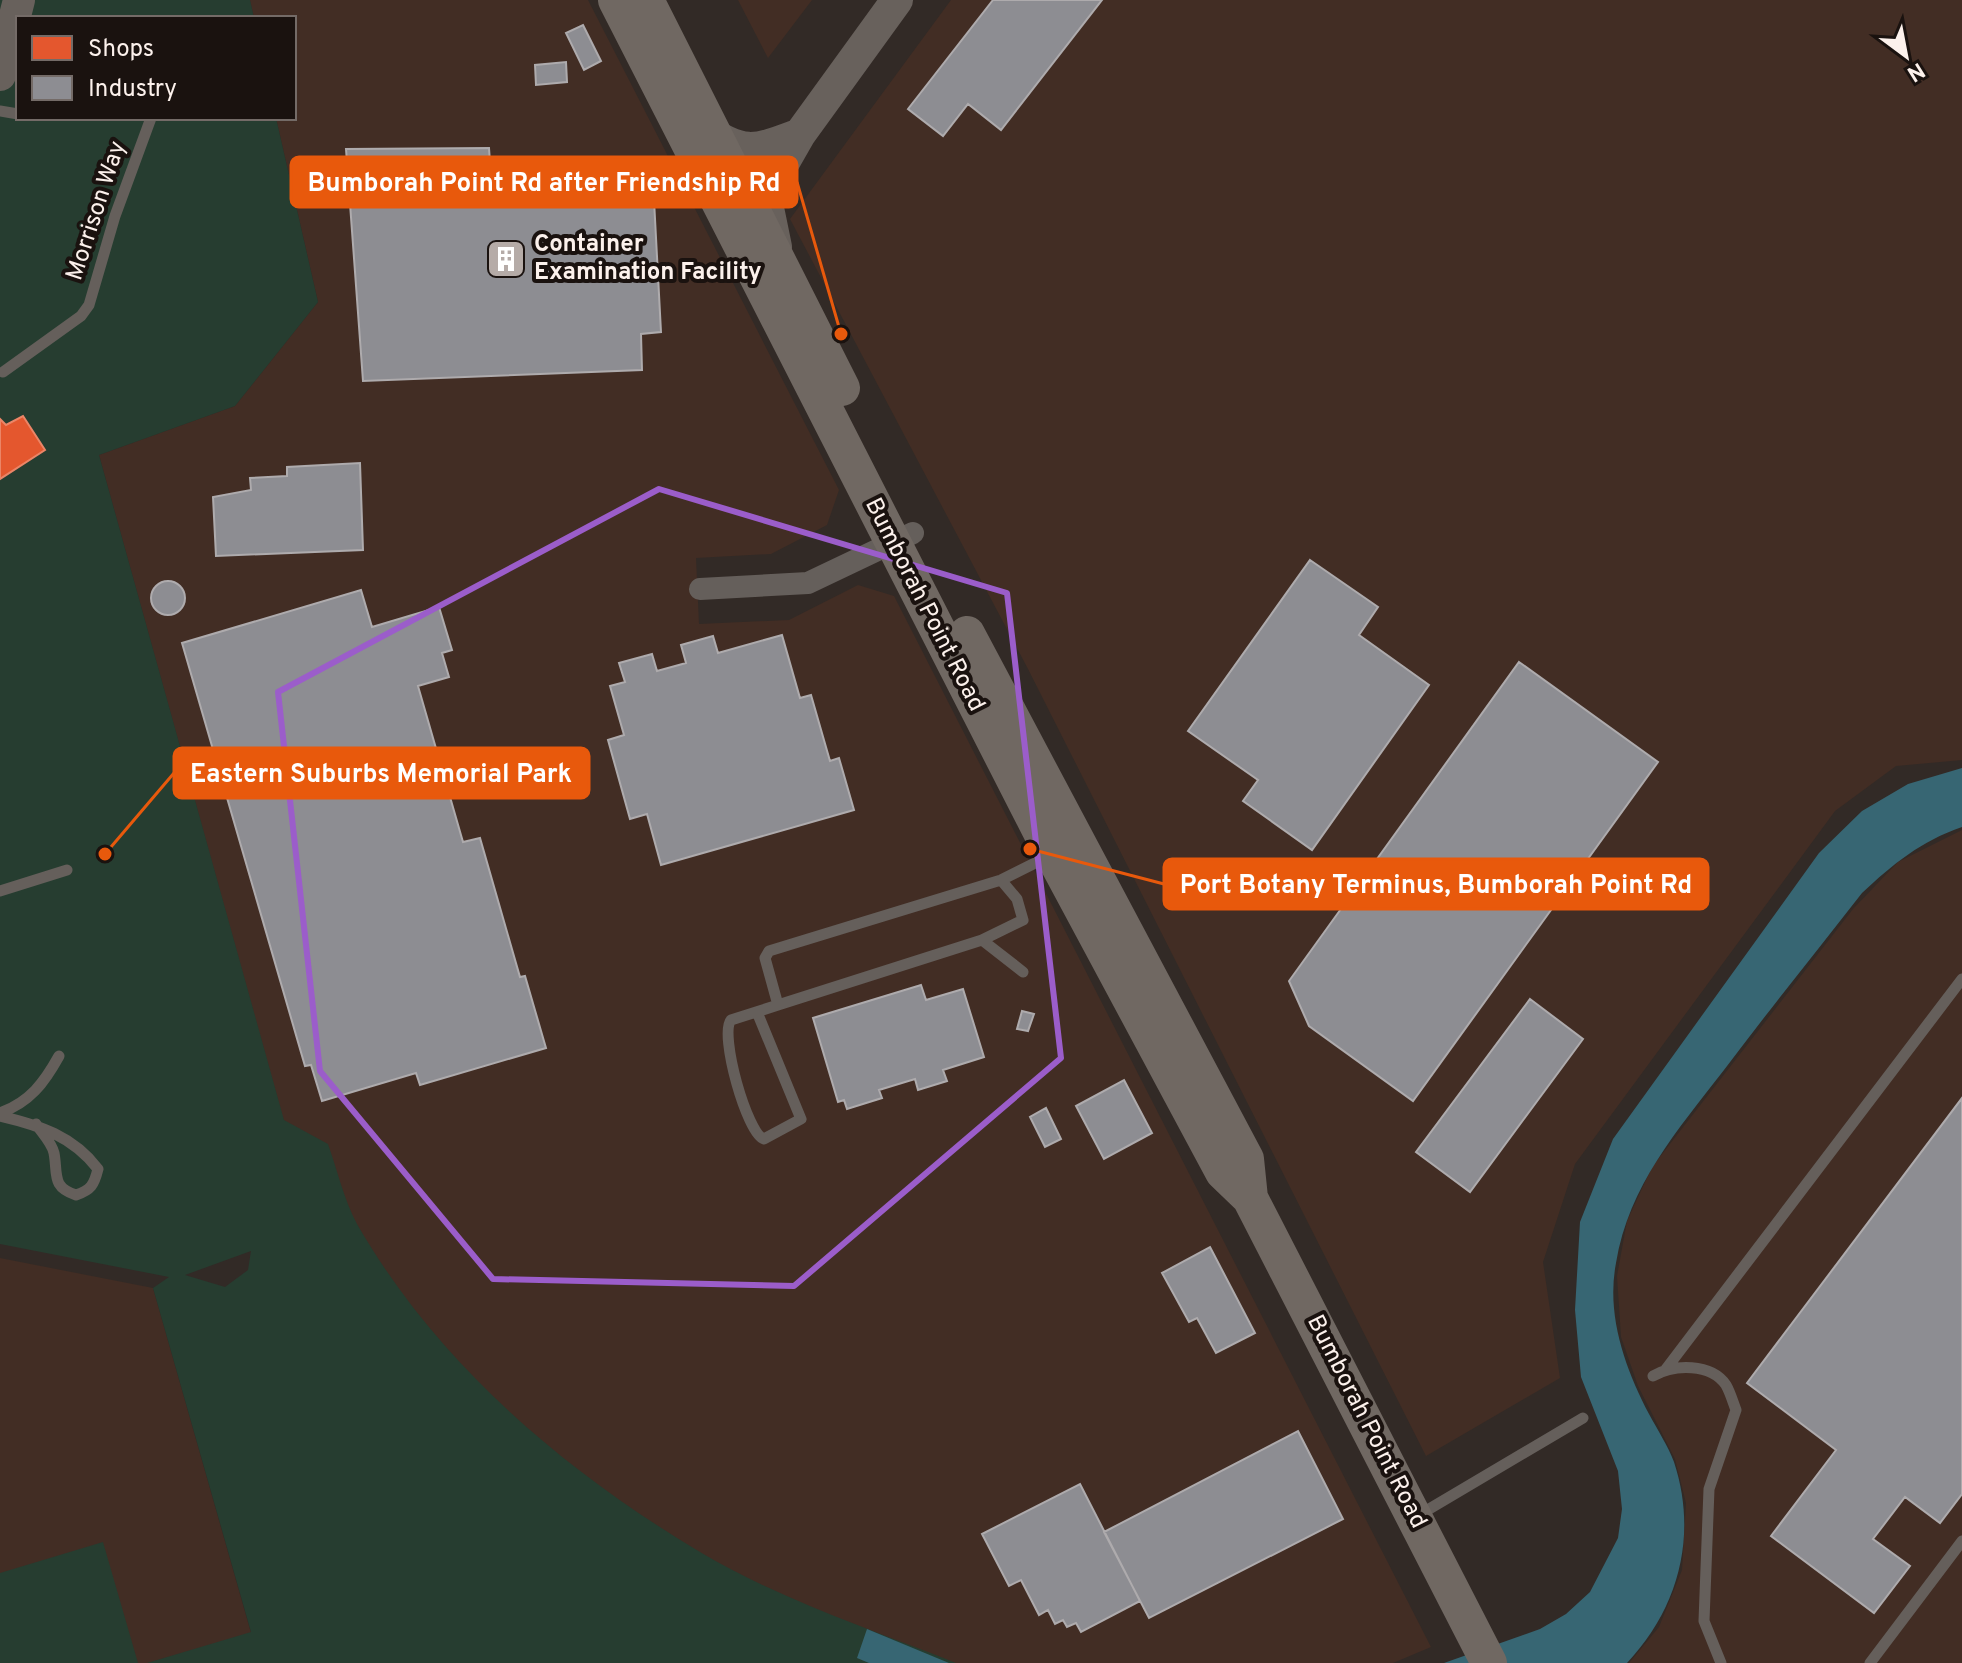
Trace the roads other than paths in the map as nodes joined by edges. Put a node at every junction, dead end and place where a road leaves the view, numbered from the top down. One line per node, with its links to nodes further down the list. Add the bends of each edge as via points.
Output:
1 (19, 0): 5 (street)
2 (616, 0): 6 (main road, Bumborah Point Road)
3 (646, 0): 9 (main road, Bumborah Point Road)
4 (897, 0): 8 (street)
5 (0, 75)
6 (671, 103): 9 (street); 12 (main road, Bumborah Point Road)
7 (150, 120): 11 (lane, Morrison Way, via 89,305)
8 (800, 134): 9 (street, via 755,150 731,146); 10 (street, via 772,183 768,208)
9 (715, 136): 10 (main road, Bumborah Point Road)
10 (778, 258): 12 (main road, Bumborah Point Road)
11 (3, 372)
12 (902, 538): 13 (street, via 808,583); 14 (main road, Bumborah Point Road); 18 (main road, Bumborah Point Road)
13 (700, 589)
14 (1053, 854): 16 (lane); 18 (main road, Bumborah Point Road)
15 (67, 870): 17 (lane)
16 (1001, 880): 19 (lane, via 1017,899 1023,920); 22 (lane, via 769,951 765,958)
17 (0, 891)
18 (1106, 924): 30 (main road, Bumborah Point Road, via 1223,1172 1250,1198)
19 (982, 940): 20 (lane); 22 (lane)
20 (1023, 972)
21 (1962, 979): 27 (lane)
22 (778, 1005): 23 (lane)
23 (757, 1012): 23 (lane, via 801,1119 764,1139 753,1131 726,1030 731,1020)
24 (59, 1056): 25 (lane, via 42,1086)
25 (0, 1114): 26 (lane)
26 (36, 1124): 26 (lane, via 86,1154 98,1169 87,1192 76,1195 59,1187 53,1150)
27 (1666, 1369): 28 (lane); 33 (lane, via 1708,1371 1725,1383 1736,1410 1709,1489 1704,1621)
28 (1653, 1376)
29 (1583, 1418): 30 (lane)
30 (1415, 1517): 32 (main road, Bumborah Point Road)
31 (1962, 1541): 34 (lane)
32 (1485, 1657)
33 (1721, 1663)
34 (1870, 1663)

